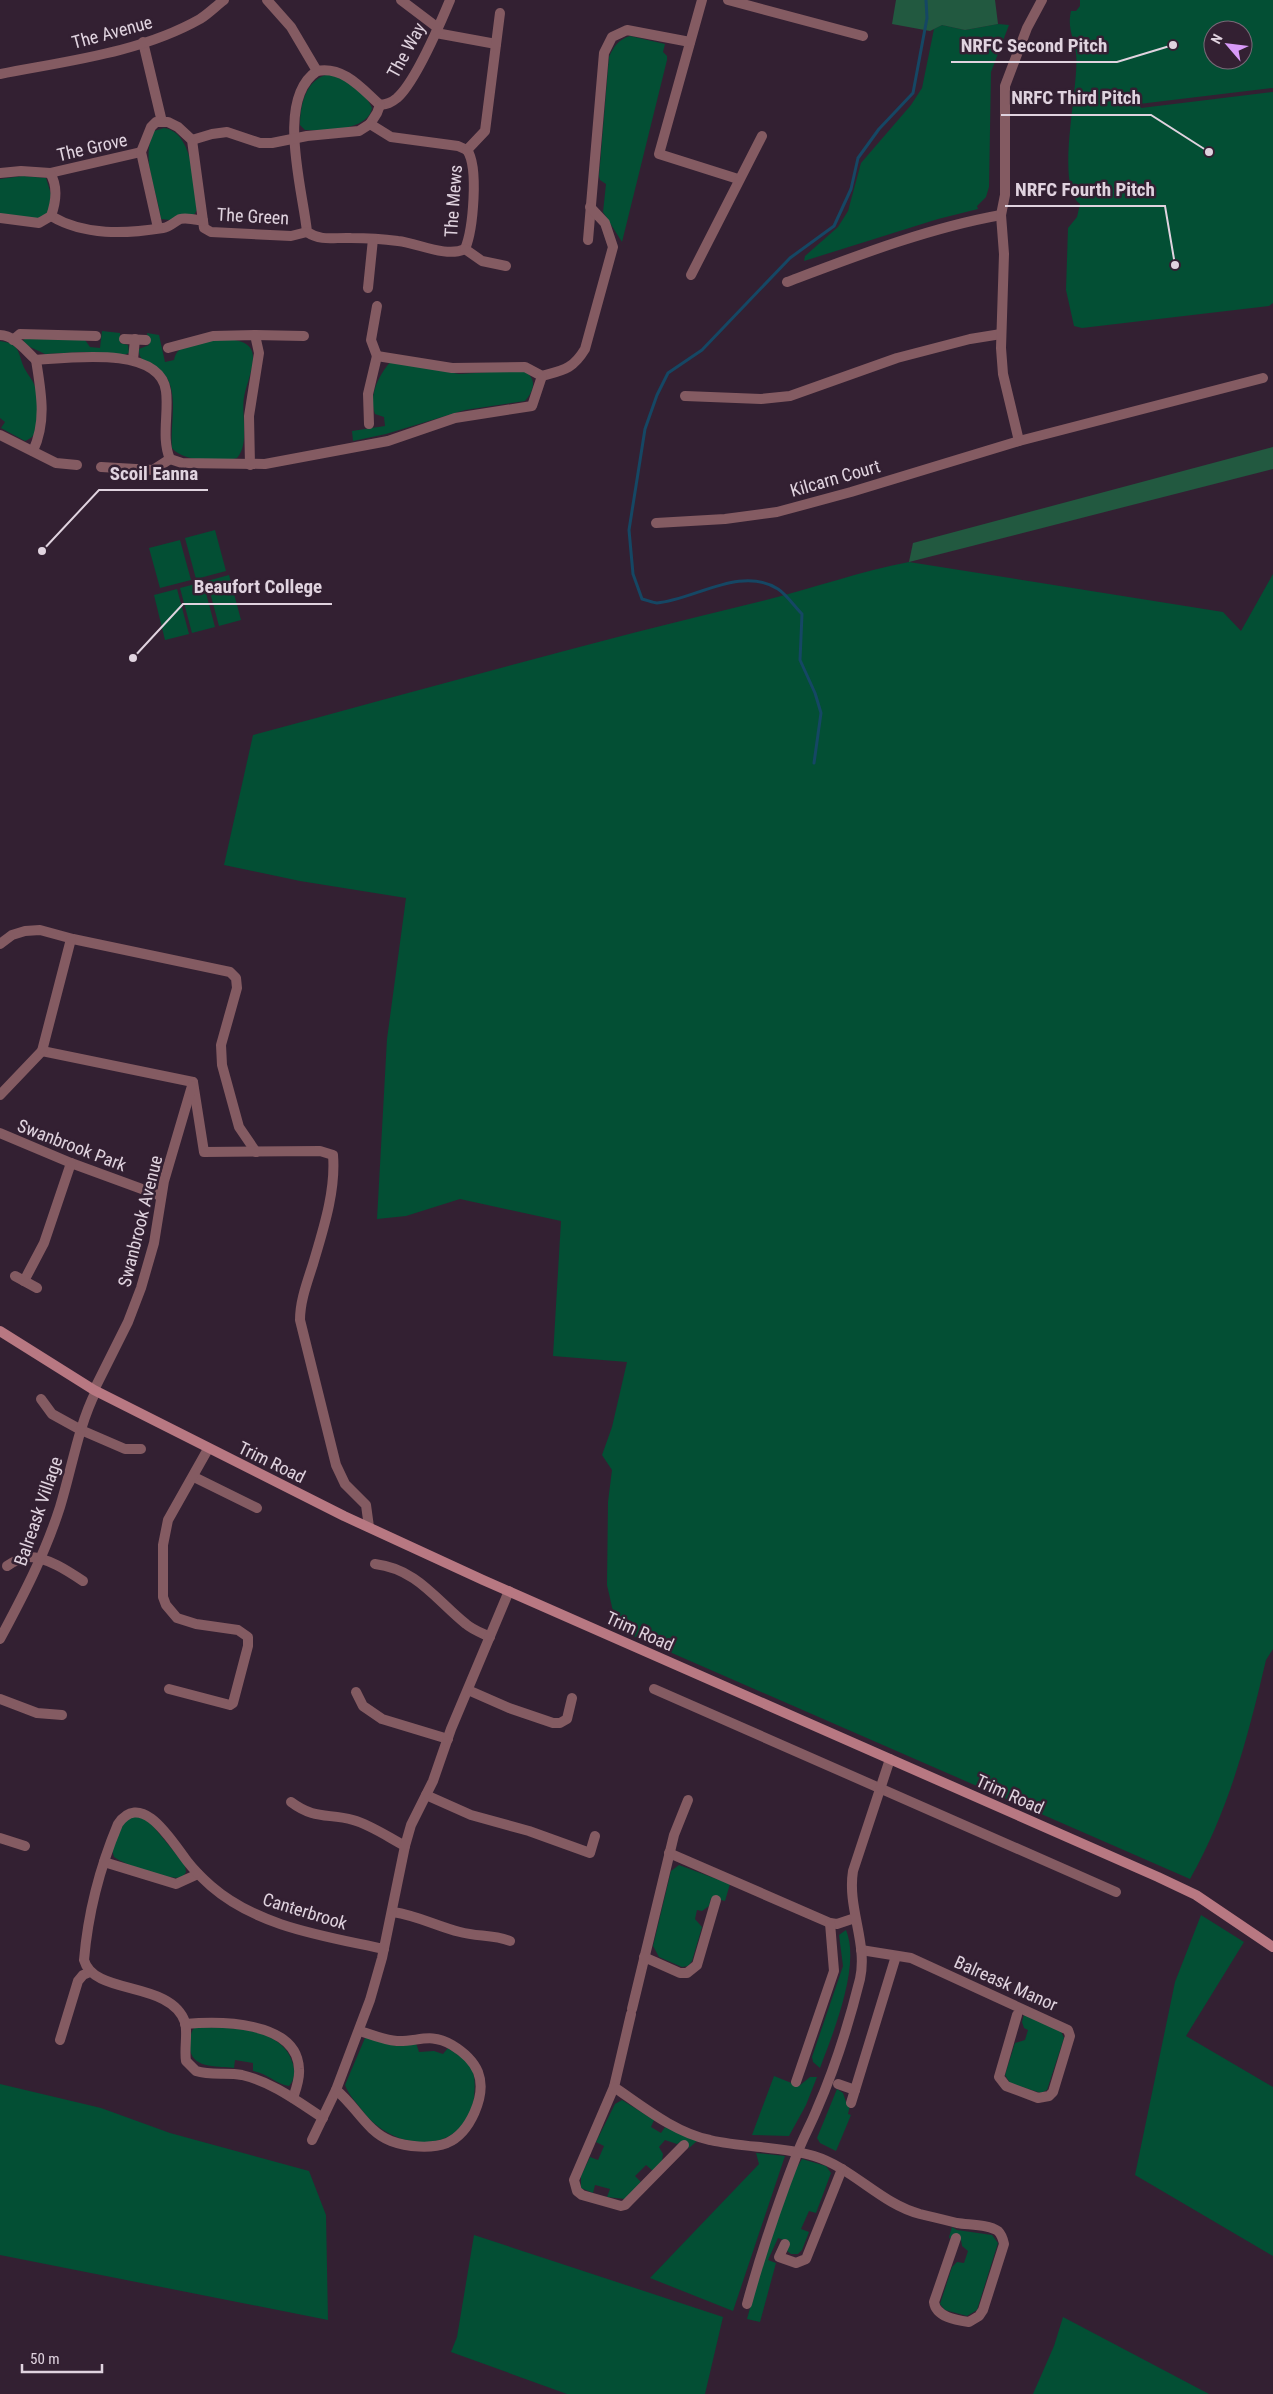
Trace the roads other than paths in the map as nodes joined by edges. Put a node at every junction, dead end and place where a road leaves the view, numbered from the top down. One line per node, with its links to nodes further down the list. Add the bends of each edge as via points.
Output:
1 (224, 0): 11 (street, The Avenue, via 202,18)
2 (267, 0): 14 (street, via 291,27)
3 (401, 0): 9 (street)
4 (450, 0): 9 (street, The Way)
5 (702, 0): 12 (street)
6 (728, 0): 10 (street)
7 (1042, 0): 28 (street, via 1027,28 1005,86 1005,195)
8 (500, 13): 13 (street, The Mews)
9 (437, 30): 13 (street); 16 (street, The Way, via 398,97)
10 (863, 36)
11 (142, 42): 15 (street, The Avenue, via 108,53); 17 (street)
12 (690, 42): 26 (street, via 659,154); 27 (street, via 627,30 612,37 604,53)
13 (496, 44): 22 (street, The Mews, via 485,131)
14 (317, 71): 16 (street, via 337,71 350,78); 20 (street, via 304,84 299,96)
15 (0, 74)
16 (380, 105): 18 (street)
17 (162, 122): 21 (street, via 178,127); 23 (street, via 150,127)
18 (370, 124): 20 (street, via 359,131); 22 (street, via 391,137)
19 (762, 136): 26 (street)
20 (294, 138): 21 (street, via 260,143 227,132); 33 (street)
21 (192, 140): 31 (street, The Green)
22 (467, 150): 36 (street, The Mews, via 472,157 473,176 471,226)
23 (141, 152): 25 (street, The Grove); 32 (street)
24 (0, 173): 25 (street, The Grove, via 21,170)
25 (50, 173): 29 (street, The Grove, via 55,190)
26 (738, 178): 38 (street)
27 (590, 207): 35 (street); 55 (street, via 605,223 613,247 588,340 570,368)
28 (1001, 215): 39 (street, via 895,243); 43 (street, via 1004,254)
29 (51, 216): 30 (street, via 39,223); 32 (street, The Green, via 79,229 135,232)
30 (0, 218)
31 (203, 221): 32 (street, The Green, via 182,218 167,227); 33 (street, The Green, via 204,228 211,232 291,236)
32 (158, 228)
33 (307, 232): 34 (street, via 316,238)
34 (373, 239): 36 (street, via 452,252); 40 (street)
35 (588, 240)
36 (465, 249): 37 (street, via 482,261)
37 (506, 266)
38 (691, 275)
39 (787, 282)
40 (368, 288)
41 (377, 306): 52 (street, via 371,340)
42 (0, 334): 49 (street)
43 (1001, 334): 57 (street, via 897,358 790,396 761,399); 60 (street, via 1003,374)
44 (96, 336): 49 (street, via 20,334)
45 (255, 336): 46 (street); 51 (street, via 213,336); 64 (street, via 259,353 249,416)
46 (304, 336)
47 (124, 339): 48 (street)
48 (135, 339): 50 (street); 54 (street)
49 (13, 340): 53 (street)
50 (146, 340)
51 (168, 348)
52 (377, 356): 55 (street, via 452,368 525,367); 58 (street, via 368,394)
53 (36, 360): 54 (street, via 82,357); 61 (street, via 42,413 41,430)
54 (133, 360): 62 (street, via 159,373 164,383)
55 (542, 376): 64 (street, via 532,406 456,418 388,441)
56 (1263, 378): 60 (street, Kilcarn Court)
57 (685, 396)
58 (369, 424)
59 (0, 434): 61 (street)
60 (1018, 441): 66 (street, Kilcarn Court, via 777,512)
61 (33, 451): 63 (street, via 56,463)
62 (170, 459): 64 (street, via 182,464); 65 (street, via 153,470)
63 (77, 465)
64 (250, 465)
65 (101, 467)
66 (656, 523)
67 (71, 939): 68 (street, via 40,930 25,931); 69 (street); 73 (street, via 213,966 230,972 236,978 237,988 221,1045 222,1065 239,1127)
68 (0, 944)
69 (42, 1051): 70 (street); 71 (street)
70 (193, 1082): 73 (street, via 204,1152); 75 (street, Swanbrook Avenue)
71 (0, 1095)
72 (0, 1133): 74 (street, Swanbrook Park)
73 (256, 1152): 85 (street, via 320,1151 333,1155 334,1171 323,1226 300,1307 300,1320 336,1465 345,1484 366,1505)
74 (71, 1163): 75 (street, Swanbrook Park); 76 (street, via 44,1243 20,1278)
75 (161, 1196): 78 (street, Swanbrook Avenue, via 154,1243 138,1296)
76 (37, 1288)
77 (0, 1330): 78 (main road, Trim Road)
78 (95, 1390): 80 (street, Balreask Village); 82 (main road, Trim Road)
79 (41, 1400): 80 (street, via 52,1414)
80 (81, 1430): 81 (street, via 125,1449); 86 (street, Balreask Village)
81 (140, 1449)
82 (208, 1449): 83 (street); 85 (main road, Trim Road)
83 (194, 1477): 84 (street); 93 (street, via 168,1520 163,1545 163,1597 177,1618 238,1630 248,1637 248,1646 230,1705)
84 (257, 1508)
85 (369, 1527): 90 (main road, Trim Road)
86 (41, 1559): 88 (street, via 20,1558); 89 (street); 92 (street, Balreask Village)
87 (375, 1564): 91 (street, via 391,1566 412,1577 465,1624)
88 (7, 1566)
89 (83, 1581)
90 (509, 1591): 91 (street); 101 (main road, Trim Road)
91 (490, 1637): 95 (street)
92 (0, 1639)
93 (169, 1689)
94 (654, 1689): 102 (street)
95 (468, 1690): 97 (street, via 553,1723 567,1719); 100 (street)
96 (356, 1692): 100 (street, via 363,1706 382,1719)
97 (572, 1698)
98 (0, 1699): 99 (street, via 37,1713)
99 (62, 1715)
100 (448, 1739): 103 (street)
101 (890, 1759): 102 (street); 119 (main road, Trim Road, via 1196,1895)
102 (881, 1788): 113 (street); 116 (street, via 853,1871 851,1884)
103 (426, 1795): 106 (street, via 470,1815 529,1831 590,1853); 109 (street)
104 (688, 1800): 110 (street)
105 (291, 1802): 109 (street, via 318,1816 362,1823)
106 (595, 1836)
107 (0, 1838): 108 (street)
108 (25, 1846)
109 (405, 1846): 115 (street)
110 (669, 1853): 117 (street); 123 (street)
111 (104, 1862): 112 (street, via 176,1884); 112 (street, Canterbrook, via 118,1824 127,1814 137,1812 159,1825); 124 (street, Canterbrook, via 86,1942 84,1960)
112 (198, 1874): 120 (street, Canterbrook, via 231,1901 270,1920)
113 (1116, 1892)
114 (716, 1900): 123 (street, via 697,1965 692,1970 680,1973)
115 (393, 1912): 118 (street, via 426,1919 460,1932 493,1935); 120 (street)
116 (855, 1918): 117 (street); 121 (street)
117 (830, 1923): 129 (street, via 834,1971)
118 (510, 1941)
119 (1273, 1946)
120 (384, 1949): 127 (street)
121 (861, 1950): 122 (street, Balreask Manor); 139 (street, via 860,1979 841,2041)
122 (896, 1956): 125 (street, Balreask Manor, via 911,1958 1068,2030 1070,2036 1053,2092 1044,2098 1006,2086 999,2077); 133 (street)
123 (644, 1957): 131 (street)
124 (90, 1972): 126 (street, via 168,2002); 128 (street, via 78,1981)
125 (1017, 2015)
126 (185, 2024): 134 (street, via 186,2061 196,2071 258,2080); 134 (street, via 243,2025 281,2038 296,2056 300,2068)
127 (360, 2031): 132 (street); 132 (street, via 399,2041 439,2039 466,2055 479,2073 478,2102 458,2136 448,2143 435,2146 403,2144 378,2134)
128 (60, 2040)
129 (796, 2082)
130 (838, 2084): 133 (street)
131 (614, 2087): 138 (street, via 574,2180 577,2191 625,2205); 139 (street, via 661,2118 707,2140)
132 (336, 2090): 136 (street)
133 (855, 2090): 135 (street)
134 (293, 2098): 136 (street)
135 (851, 2103)
136 (323, 2118): 137 (street)
137 (312, 2140)
138 (684, 2145)
139 (798, 2152): 140 (street); 143 (street, via 761,2254)
140 (842, 2169): 141 (street, via 913,2212 993,2228 999,2232 1004,2244 983,2310 969,2322 934,2308); 142 (street, via 806,2258 796,2263 779,2256)
141 (956, 2238)
142 (785, 2244)
143 (747, 2304)

